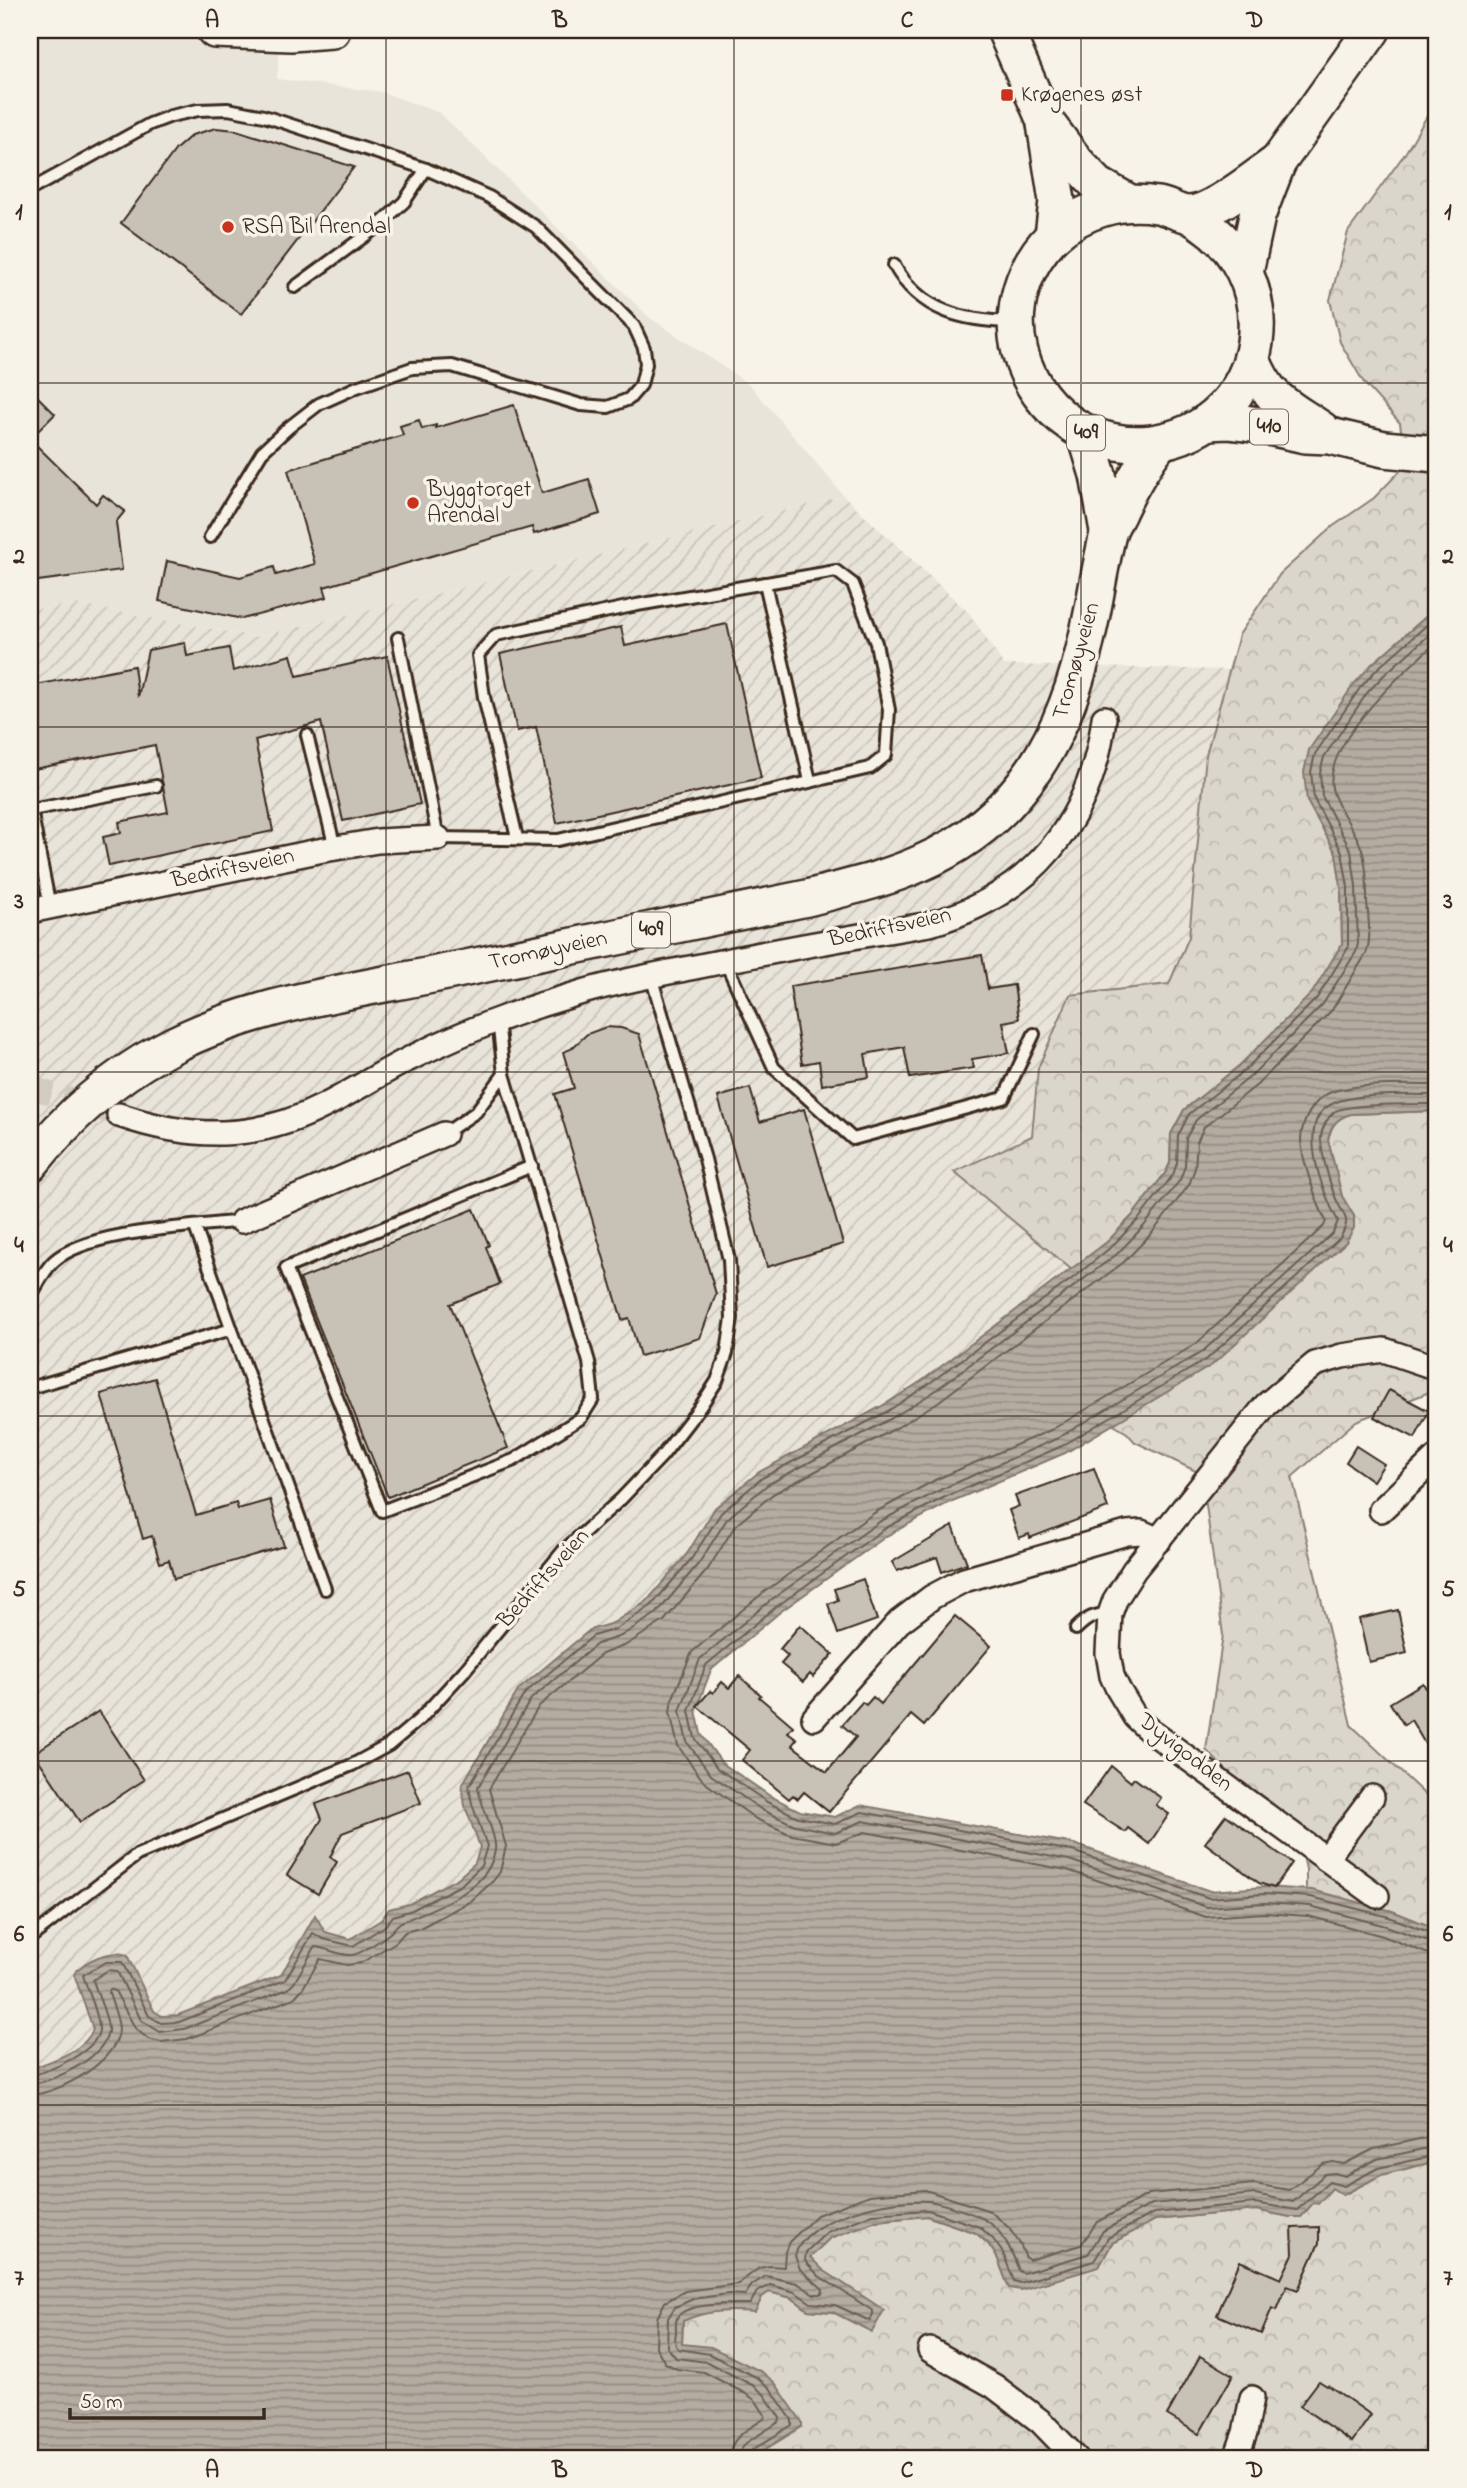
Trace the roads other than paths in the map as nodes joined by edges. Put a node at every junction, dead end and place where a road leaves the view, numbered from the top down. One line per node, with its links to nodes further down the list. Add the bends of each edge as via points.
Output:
1 (215, 30): 2 (main road)
2 (332, 30)
3 (1005, 30): 5 (main road)
4 (1371, 30): 6 (main road, 409)
5 (1045, 121): 9 (main road, via 1098,186); 11 (main road, via 1057,201)
6 (1278, 162): 10 (main road, 409, via 1224,200); 13 (main road, 409, via 1258,216)
7 (426, 169): 8 (lane, via 264,116 228,109 198,110 150,124); 14 (lane, via 404,201 377,227); 23 (lane, via 489,198 536,227 594,284 634,326 646,364 641,385 629,399 608,407 581,405 452,366 412,368 357,387 319,404 262,452)
8 (30, 190)
9 (1130, 203): 10 (main road, 409, via 1159,205); 11 (main road, 409, via 1088,213)
10 (1187, 214): 13 (main road, 409, via 1211,228 1231,248)
11 (1053, 236): 15 (main road, 409, via 1026,276)
12 (894, 265): 15 (lane, via 908,287 942,311 981,322)
13 (1245, 272): 16 (main road, 409, via 1257,324)
14 (295, 287)
15 (1016, 323): 18 (main road, 409, via 1030,379 1053,410)
16 (1252, 359): 17 (main road, 409, via 1234,394); 19 (main road, 410, via 1270,394)
17 (1207, 422): 19 (main road, 410); 20 (main road, 409)
18 (1084, 432): 20 (main road, 409, via 1122,443); 22 (main road, Tromøyveien / 409)
19 (1330, 436): 21 (main road, 410, via 1384,449)
20 (1160, 442): 22 (main road, Tromøyveien / 409, via 1139,469)
21 (1437, 454)
22 (1108, 531): 42 (main road, Tromøyveien / 409, via 1080,665 1047,751 1005,808 949,850 872,882 807,898 239,1018 163,1050 125,1073 73,1115)
23 (210, 537)
24 (765, 583): 28 (lane); 28 (lane, via 836,571 853,584 876,643 889,710 886,755 870,768); 32 (lane, via 496,635 478,655)
25 (398, 638): 31 (lane)
26 (1104, 718): 35 (street, Bedriftsveien, via 1092,776 1077,811 1044,857 1000,894 930,924)
27 (307, 735): 33 (lane)
28 (810, 781): 32 (lane, via 558,840)
29 (156, 786): 30 (lane)
30 (30, 807): 34 (lane)
31 (438, 838): 32 (lane); 33 (street, Bedriftsveien)
32 (517, 838)
33 (335, 848): 34 (street, Bedriftsveien)
34 (40, 909)
35 (725, 961): 36 (street, Bedriftsveien); 38 (lane, via 774,1068 853,1139 1004,1098)
36 (651, 976): 37 (street, Bedriftsveien, via 577,993); 60 (lane, Bedriftsveien, via 705,1159 729,1260 732,1318 727,1353 706,1399 662,1457 563,1551 465,1670 389,1745 352,1765 137,1855)
37 (498, 1020): 39 (lane); 40 (street, Bedriftsveien, via 412,1057 290,1122 267,1128 202,1134 158,1128)
38 (1034, 1034)
39 (504, 1074): 41 (lane, via 476,1112); 43 (lane)
40 (119, 1115)
41 (444, 1134): 44 (street)
42 (30, 1164)
43 (532, 1166): 43 (lane, via 589,1362 593,1399 580,1418 513,1460 382,1511 286,1268)
44 (242, 1221): 45 (lane)
45 (195, 1227): 46 (lane, via 78,1246 53,1262); 47 (lane)
46 (30, 1297)
47 (232, 1329): 49 (lane); 53 (lane)
48 (1437, 1368): 52 (street, Dyvigodden, via 1384,1350 1315,1364 1266,1405)
49 (30, 1388)
50 (1437, 1457): 51 (street)
51 (1381, 1510)
52 (1158, 1540): 54 (street, Dyvigodden, via 1134,1570); 56 (street, via 1141,1532 1127,1533 964,1580 899,1622)
53 (326, 1589)
54 (1110, 1614): 55 (lane, via 1088,1618); 58 (street, Dyvigodden, via 1107,1633 1112,1676 1135,1717)
55 (1076, 1629)
56 (814, 1718)
57 (1372, 1797): 58 (street)
58 (1326, 1859): 59 (street, Dyvigodden)
59 (1377, 1896)
60 (30, 1938)
61 (930, 2350): 63 (street, via 994,2386 1040,2421)
62 (1252, 2398): 64 (street)
63 (1076, 2458)
64 (1236, 2458)

